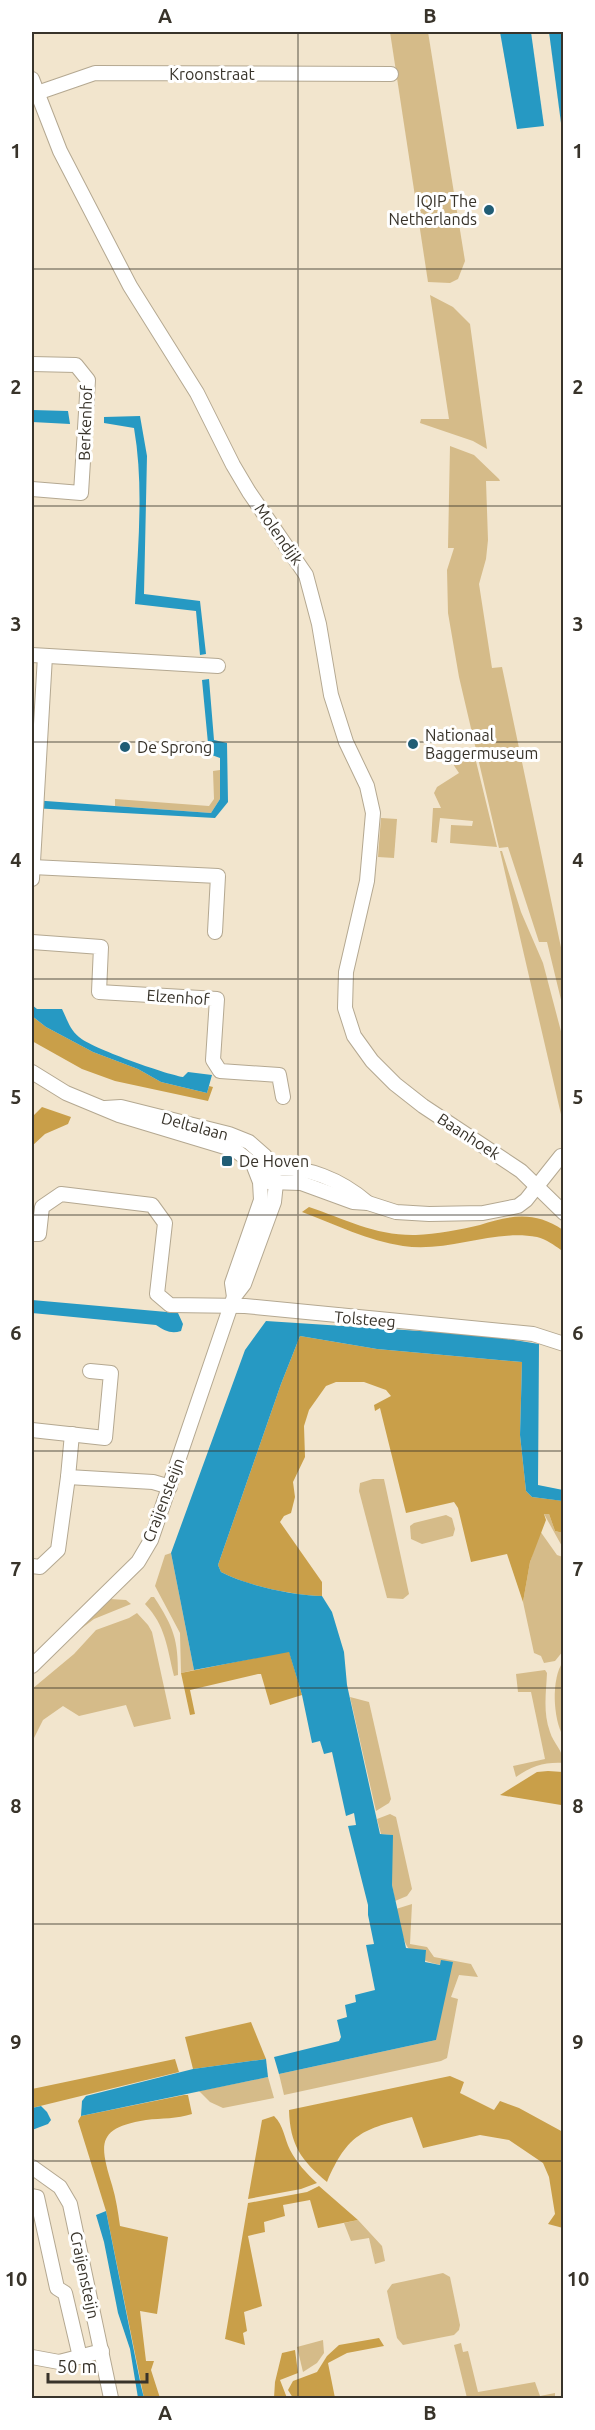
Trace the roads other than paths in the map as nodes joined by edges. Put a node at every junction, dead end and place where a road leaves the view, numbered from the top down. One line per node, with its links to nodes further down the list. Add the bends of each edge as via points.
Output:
1 (391, 74): 3 (street, Kroonstraat, via 95,73)
2 (32, 79): 3 (street, Molendijk)
3 (37, 93): 13 (street, Molendijk, via 60,151 130,286 197,393 244,483 306,575 331,695 374,813 367,881 346,972 345,1008 354,1036)
4 (32, 364): 5 (street, Berkenhof, via 76,364 88,380 81,492)
5 (32, 489)
6 (38, 656): 7 (street); 8 (street)
7 (218, 666)
8 (35, 777): 9 (street)
9 (32, 867): 10 (street); 11 (street, via 218,876)
10 (32, 879)
11 (216, 932)
12 (32, 942): 15 (street, Elzenhof, via 101,947 99,992 217,999 213,1060 220,1071 279,1075)
13 (372, 1061): 21 (street, Baanhoek, via 394,1084 521,1171)
14 (32, 1072): 16 (street, Deltalaan, via 66,1093)
15 (283, 1097)
16 (105, 1108): 18 (street, Deltalaan, via 122,1107 229,1134 249,1142 265,1156); 19 (street, Deltalaan, via 235,1150 253,1164)
17 (561, 1156): 21 (street)
18 (271, 1169): 19 (street); 20 (street); 22 (street, via 313,1171 357,1193)
19 (260, 1182): 20 (street); 25 (street, Craijensteijn, via 261,1200 232,1283)
20 (276, 1183): 22 (street, via 301,1183 353,1203); 25 (street, Craijensteijn, via 274,1202 244,1284)
21 (536, 1186): 22 (street, via 518,1206 483,1213 396,1212); 23 (street, Baanhoek)
22 (368, 1203)
23 (564, 1213)
24 (32, 1234): 25 (street, Tolsteeg, via 39,1234 42,1207 61,1194 152,1206 165,1223 157,1294 170,1305)
25 (232, 1302): 26 (street, Tolsteeg, via 533,1334); 31 (street, Craijensteijn)
26 (564, 1344)
27 (90, 1371): 29 (street, via 111,1373 105,1438)
28 (32, 1430): 29 (street)
29 (72, 1434): 30 (street)
30 (68, 1477): 31 (street, via 153,1482); 32 (street, via 58,1550 40,1567)
31 (170, 1487): 33 (street, Craijensteijn, via 138,1562)
32 (32, 1566)
33 (32, 1666)
34 (32, 2167): 36 (street, Craijensteijn, via 60,2187 70,2204)
35 (32, 2196): 37 (street, via 37,2198 57,2288 65,2293)
36 (102, 2351): 37 (street); 40 (street, Craijensteijn)
37 (80, 2356): 38 (street, via 59,2362)
38 (32, 2357): 39 (street)
39 (32, 2366)
40 (111, 2398)

